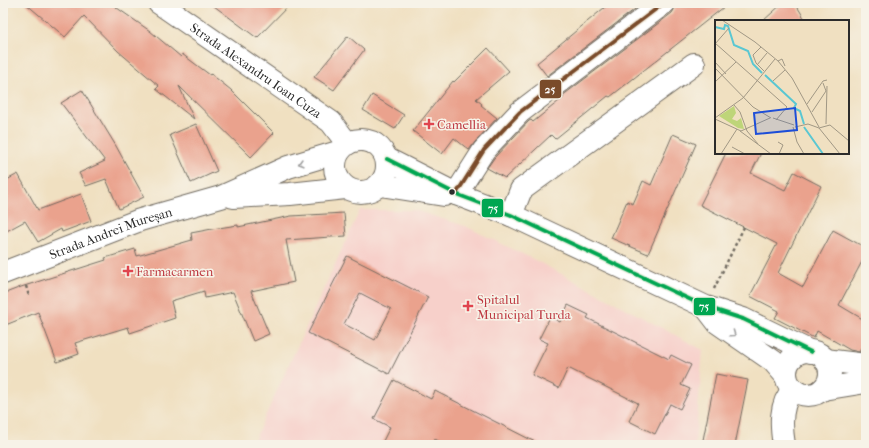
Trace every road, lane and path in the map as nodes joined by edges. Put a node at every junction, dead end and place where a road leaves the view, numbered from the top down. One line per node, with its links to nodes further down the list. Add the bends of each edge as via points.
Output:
1 (159, 3): 4 (main road, Strada Alexandru Ioan Cuza, via 331,122)
2 (664, 3): 8 (main road, via 520,112 484,150)
3 (694, 64): 10 (main road, via 521,190)
4 (343, 148): 5 (main road, via 363,139 378,145); 7 (main road, via 334,165 337,178); 9 (main road, Strada Andrei Mureșan, one-way to 9, via 288,167)
5 (387, 159): 6 (main road, via 387,172); 8 (main road)
6 (380, 185): 7 (main road, via 363,193); 8 (main road)
7 (345, 188): 9 (main road, Strada Andrei Mureșan, via 290,194)
8 (462, 196): 10 (main road)
9 (221, 197): 12 (main road, Strada Andrei Mureșan, via 140,220)
10 (510, 215): 13 (main road)
11 (744, 227): 13 (path)
12 (3, 273)
13 (706, 307): 14 (main road, via 743,319); 17 (main road, one-way to 17, via 718,322 772,361)
14 (818, 356): 15 (main road); 17 (main road, via 803,352 796,355 787,368); 18 (main road, via 829,368 828,383)
15 (866, 365)
16 (866, 382): 18 (main road)
17 (790, 383): 18 (main road, via 800,394 816,394); 19 (main road, via 782,413)
18 (823, 389)
19 (784, 445)

